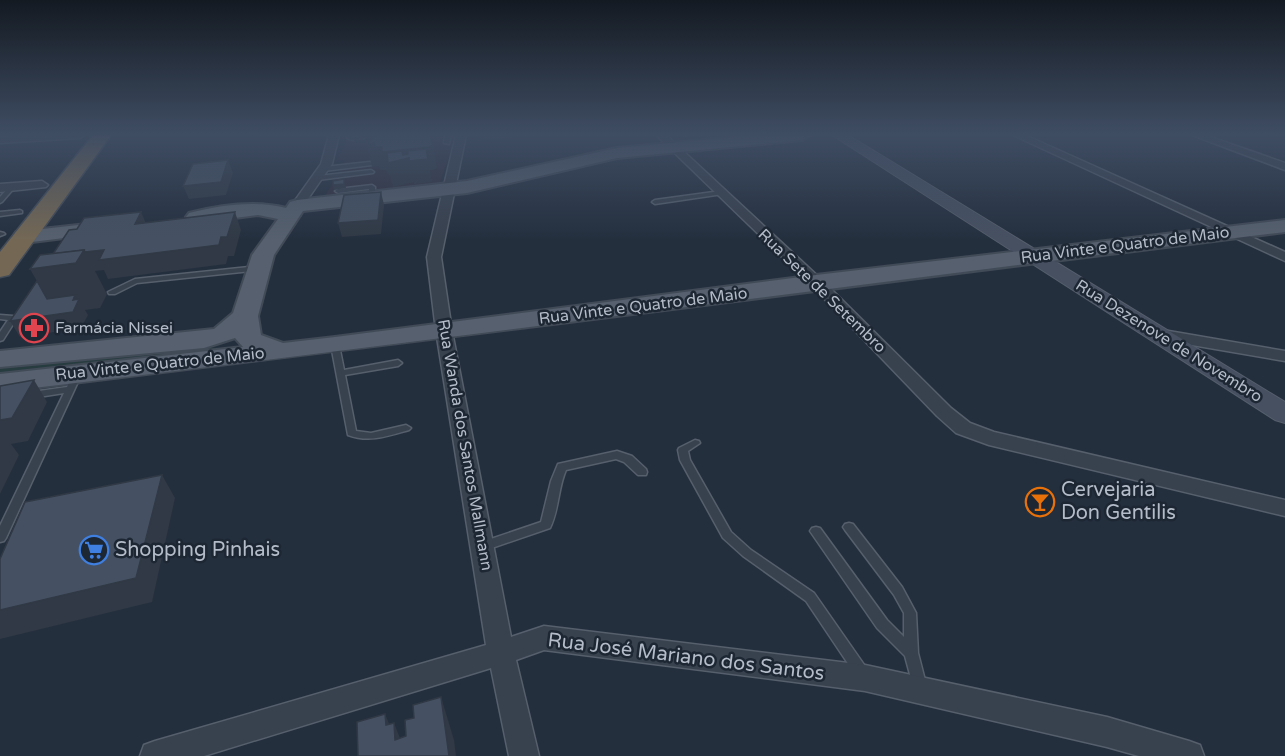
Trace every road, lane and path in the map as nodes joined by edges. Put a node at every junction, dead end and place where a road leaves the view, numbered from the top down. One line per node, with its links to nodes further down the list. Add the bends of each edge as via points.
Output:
1 (53, 170): 11 (highway)
2 (66, 170): 23 (highway)
3 (336, 170): 10 (lane)
4 (453, 170): 13 (street, Rua Wanda dos Santos Mallmann)
5 (536, 170): 13 (main road)
6 (698, 170): 15 (street, Rua Sete de Setembro)
7 (896, 170): 25 (street, Rua Dezenove de Novembro)
8 (1095, 170): 24 (street)
9 (371, 172): 10 (lane)
10 (321, 173): 19 (street)
11 (42, 184): 12 (street); 23 (highway)
12 (6, 188): 17 (lane)
13 (449, 188): 16 (main road); 33 (street, Rua Wanda dos Santos Mallmann, via 434,257)
14 (338, 191): 16 (lane, via 372,187)
15 (722, 193): 18 (lane); 29 (street, Rua Sete de Setembro)
16 (372, 197): 19 (main road)
17 (0, 201)
18 (655, 202)
19 (293, 212): 20 (main road, via 268,209); 27 (main road)
20 (176, 219)
21 (129, 225): 23 (main road)
22 (1285, 226): 24 (main road, Rua Vinte e Quatro de Maio)
23 (8, 228): 28 (highway)
24 (1233, 233): 25 (main road, Rua Vinte e Quatro de Maio); 26 (street)
25 (1034, 256): 29 (main road, Rua Vinte e Quatro de Maio); 34 (street, Rua Dezenove de Novembro)
26 (1285, 257)
27 (258, 268): 30 (lane, via 135,281); 31 (main road)
28 (0, 269)
29 (816, 282): 33 (main road, Rua Vinte e Quatro de Maio); 49 (street, Rua Sete de Setembro, via 963,428 989,438)
30 (112, 292)
31 (246, 316): 37 (main road, via 248,337 254,344); 39 (main road, Rua Vinte e Quatro de Maio, via 223,335 204,340)
32 (0, 318): 35 (lane, via 13,318)
33 (444, 331): 36 (main road, Rua Vinte e Quatro de Maio); 53 (street, Rua Wanda dos Santos Mallmann)
34 (1157, 334): 38 (street); 45 (street, Rua Dezenove de Novembro)
35 (0, 338)
36 (335, 345): 37 (main road, Rua Vinte e Quatro de Maio); 41 (lane)
37 (282, 351): 42 (main road, Rua Vinte e Quatro de Maio)
38 (1285, 356)
39 (0, 358)
40 (398, 363): 41 (lane)
41 (341, 373): 46 (lane, via 351,433 372,435)
42 (74, 381): 43 (main road, Rua Vinte e Quatro de Maio); 44 (lane); 52 (lane, via 17,513)
43 (0, 382)
44 (23, 397)
45 (1285, 414)
46 (406, 428)
47 (695, 443): 56 (lane, via 683,450 685,460 727,535 810,597)
48 (642, 472): 53 (lane, via 617,455 562,468 554,482 546,525)
49 (1285, 508)
50 (849, 527): 55 (lane, via 910,613)
51 (816, 531): 55 (lane, via 882,624)
52 (0, 538)
53 (483, 546): 54 (street, Rua Wanda dos Santos Mallmann)
54 (501, 653): 56 (street, Rua José Mariano dos Santos, via 544,638); 58 (street, Rua José Mariano dos Santos); 59 (street, Rua Wanda dos Santos Mallmann)
55 (911, 653): 57 (lane)
56 (865, 678): 57 (street, Rua José Mariano dos Santos)
57 (920, 690): 60 (street, Rua José Mariano dos Santos, via 1107,732)
58 (155, 756)
59 (524, 756)
60 (1190, 756)

